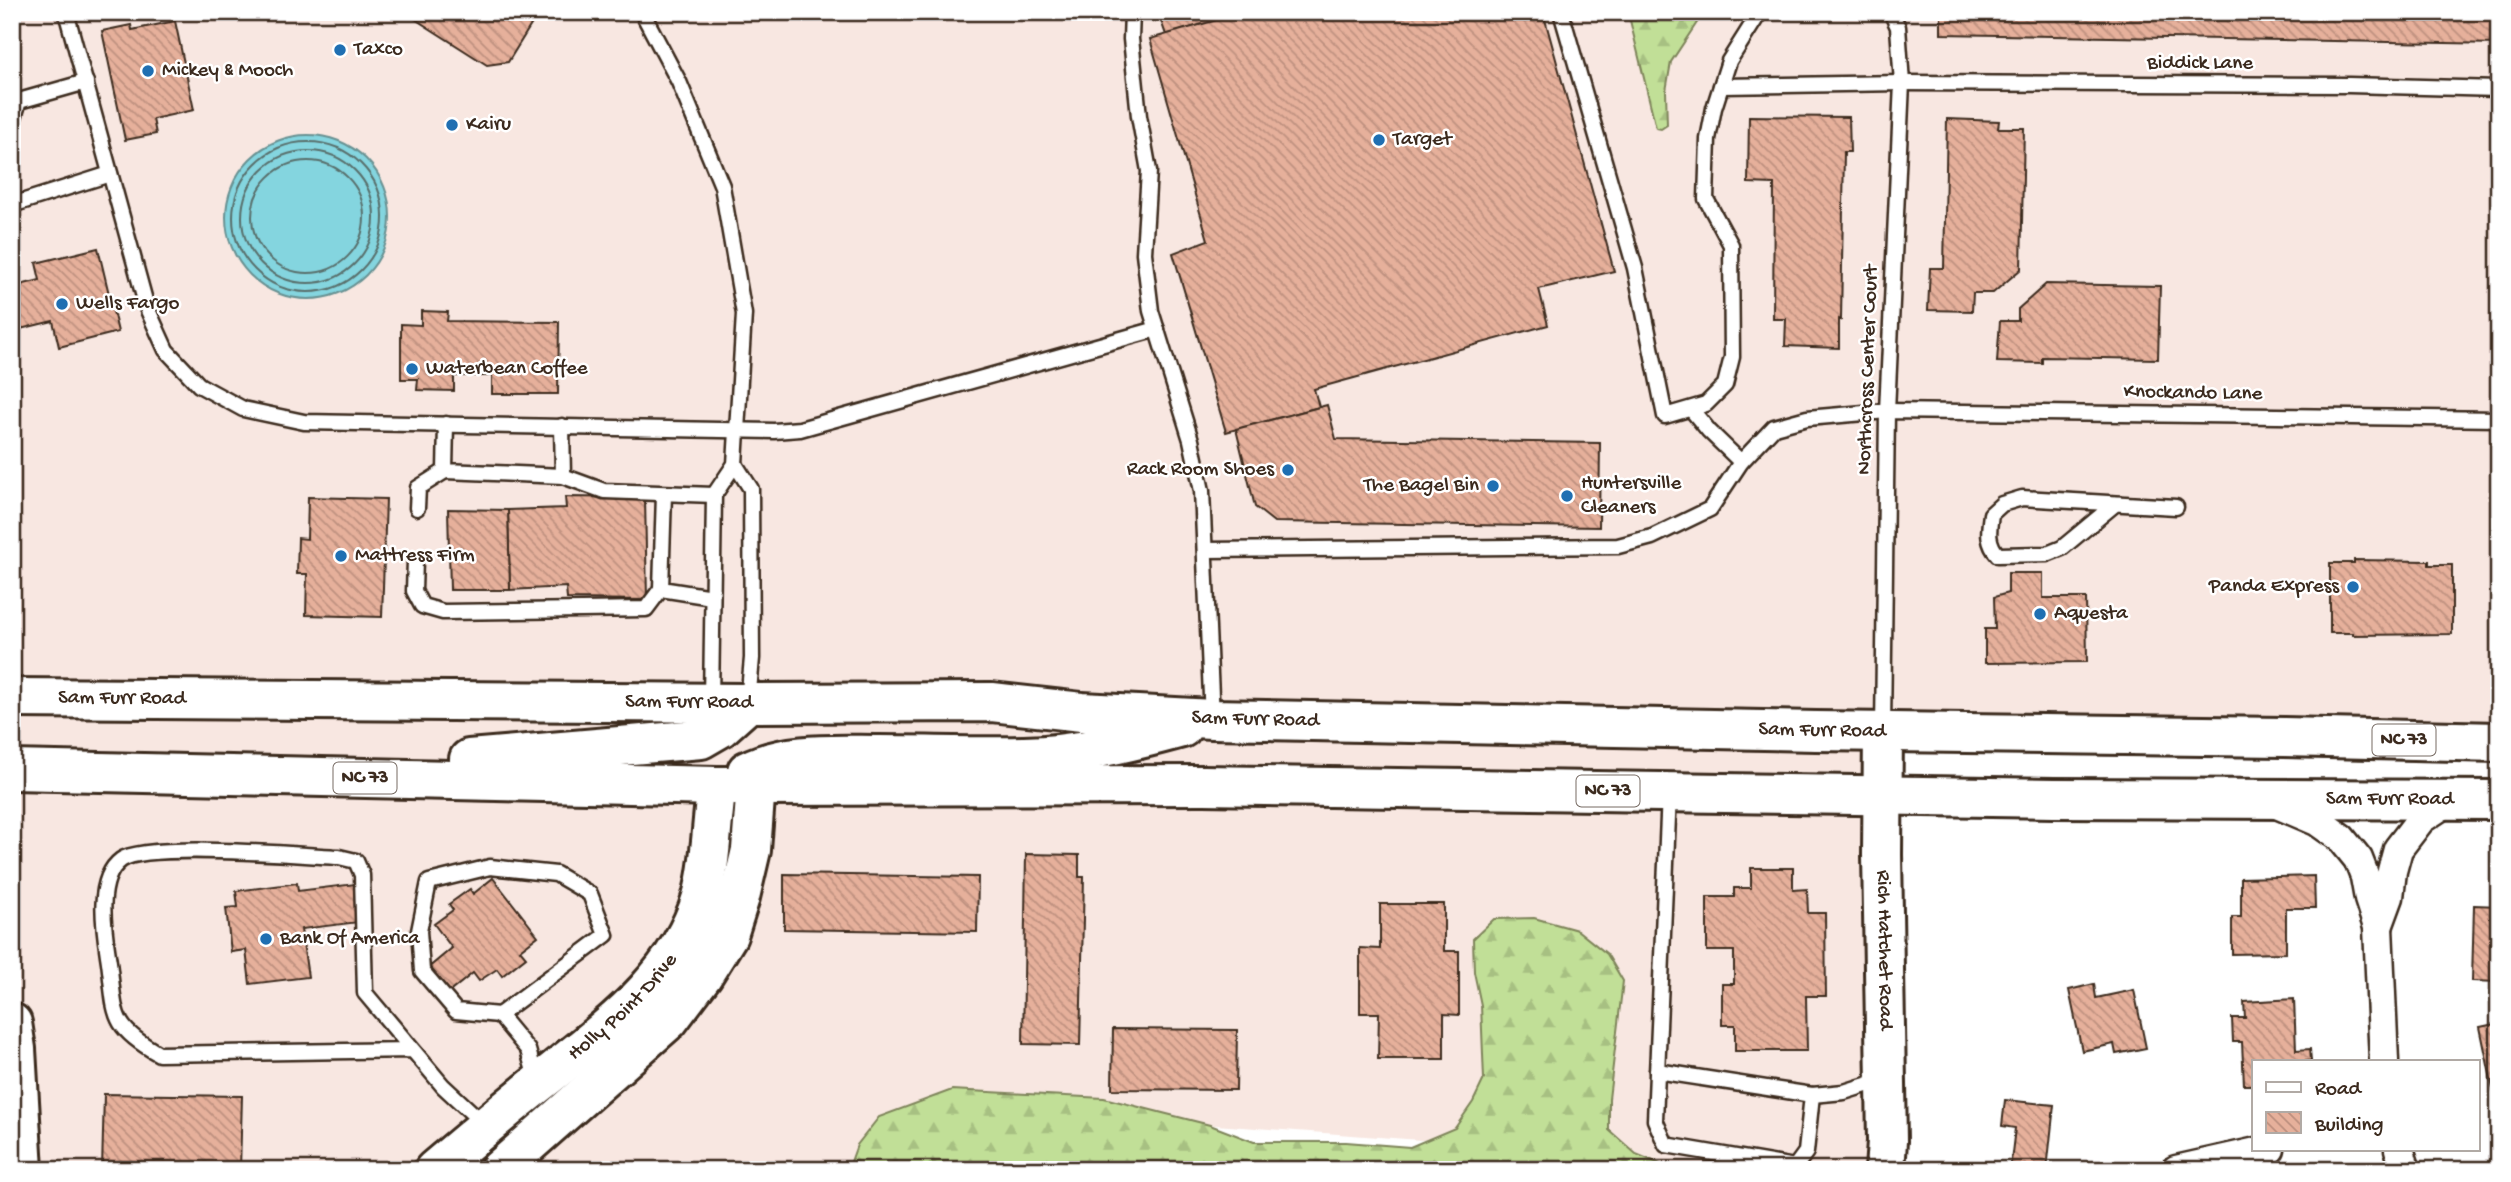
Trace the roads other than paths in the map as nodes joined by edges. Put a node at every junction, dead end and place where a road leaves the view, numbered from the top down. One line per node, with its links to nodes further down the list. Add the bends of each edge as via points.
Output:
1 (66, 12): 7 (lane)
2 (642, 12): 20 (lane, via 679,82 722,186 744,314)
3 (1132, 12): 14 (lane, via 1139,116 1149,171 1144,253)
4 (1561, 12): 15 (lane, via 1635,268 1665,416)
5 (1760, 12): 9 (lane, via 1729,61)
6 (1891, 12): 8 (lane, Northcross Center Court, via 1898,27)
7 (86, 82): 11 (lane, via 19,101); 12 (lane)
8 (1902, 83): 9 (lane, Biddick Lane); 10 (lane, Biddick Lane); 16 (lane, Northcross Center Court)
9 (1721, 86): 15 (lane, via 1708,139 1706,199 1731,245 1732,357 1726,385 1706,404)
10 (2499, 89)
11 (12, 124)
12 (110, 174): 13 (lane); 18 (lane, via 147,308 166,350 199,385 243,408 304,422)
13 (12, 205)
14 (1157, 329): 20 (lane, via 818,425 774,431); 30 (lane, via 1191,440 1202,491)
15 (1691, 409): 21 (lane)
16 (1887, 411): 17 (lane, Knockando Lane); 21 (lane, Knockando Lane, via 1807,418 1774,427); 37 (lane, Northcross Center Court)
17 (2499, 419)
18 (446, 424): 19 (lane); 23 (lane)
19 (562, 426): 20 (lane); 24 (lane)
20 (737, 429): 22 (lane)
21 (1741, 462): 30 (lane, Knockando Lane, via 1710,509 1652,537 1618,546)
22 (734, 464): 26 (lane); 35 (lane, via 751,489 752,658)
23 (445, 471): 24 (lane); 29 (lane, via 418,488)
24 (563, 476): 25 (lane, via 604,491)
25 (664, 494): 26 (lane); 32 (lane)
26 (714, 495): 33 (lane)
27 (2115, 504): 27 (lane, via 2062,548 2047,554 1998,555 1990,546 1991,514 2002,504 2022,498); 28 (lane)
28 (2176, 507)
29 (417, 508)
30 (1206, 550): 36 (lane)
31 (415, 560): 32 (lane, via 414,591 422,606 443,612 646,609)
32 (662, 589): 33 (lane)
33 (712, 597): 35 (lane)
34 (12, 698): 35 (main road, Sam Furr Road / NC 73)
35 (730, 703): 36 (main road, Sam Furr Road / NC 73, via 992,702); 40 (main road, via 720,728 701,739)
36 (1212, 719): 37 (main road, Sam Furr Road / NC 73); 42 (main road, via 1120,744 1027,756 781,759)
37 (1883, 731): 38 (main road, Sam Furr Road / NC 73); 44 (main road, Rich Hatchet Road)
38 (2499, 742)
39 (12, 770): 40 (main road, Sam Furr Road / NC 73)
40 (268, 775): 42 (main road, Sam Furr Road / NC 73)
41 (756, 785): 42 (main road, Sam Furr Road / NC 73); 43 (main road, Sam Furr Road / NC 73); 63 (main road, Holly Point Drive, via 751,850 740,897 728,934 703,975 669,1020)
42 (717, 786): 55 (main road, Holly Point Drive, via 710,862 701,899 682,943 659,977 618,1019)
43 (1669, 792): 44 (main road, Sam Furr Road / NC 73); 53 (lane)
44 (1883, 794): 45 (main road, Sam Furr Road / NC 73); 54 (main road, Rich Hatchet Road)
45 (2265, 799): 46 (main road, Sam Furr Road / NC 73); 48 (street, via 2342,838 2358,859)
46 (2450, 800): 47 (main road, Sam Furr Road / NC 73); 48 (street, via 2421,819 2398,849)
47 (2499, 800)
48 (2378, 927): 52 (street)
49 (499, 1015): 49 (lane, via 457,1011 422,971 419,931 429,882 490,867 556,874 590,894 606,935); 55 (lane, via 528,1050)
50 (12, 1023): 60 (main road)
51 (412, 1050): 51 (lane, via 365,993 362,875 356,861 167,850 120,861 109,876 102,910 117,1019 133,1039 159,1054); 57 (lane)
52 (2384, 1060)
53 (1657, 1071): 56 (lane); 56 (lane, via 1656,1120 1666,1145 1795,1167 1806,1152)
54 (1886, 1079): 56 (lane); 64 (main road, Rich Hatchet Road)
55 (537, 1084): 57 (main road, Holly Point Drive)
56 (1812, 1096)
57 (486, 1126): 61 (main road, Holly Point Drive); 62 (main road)
58 (2266, 1150): 65 (street)
59 (2399, 1150): 66 (street)
60 (23, 1170)
61 (434, 1170)
62 (446, 1170)
63 (499, 1170)
64 (1885, 1170)
65 (2176, 1170)
66 (2406, 1170)

